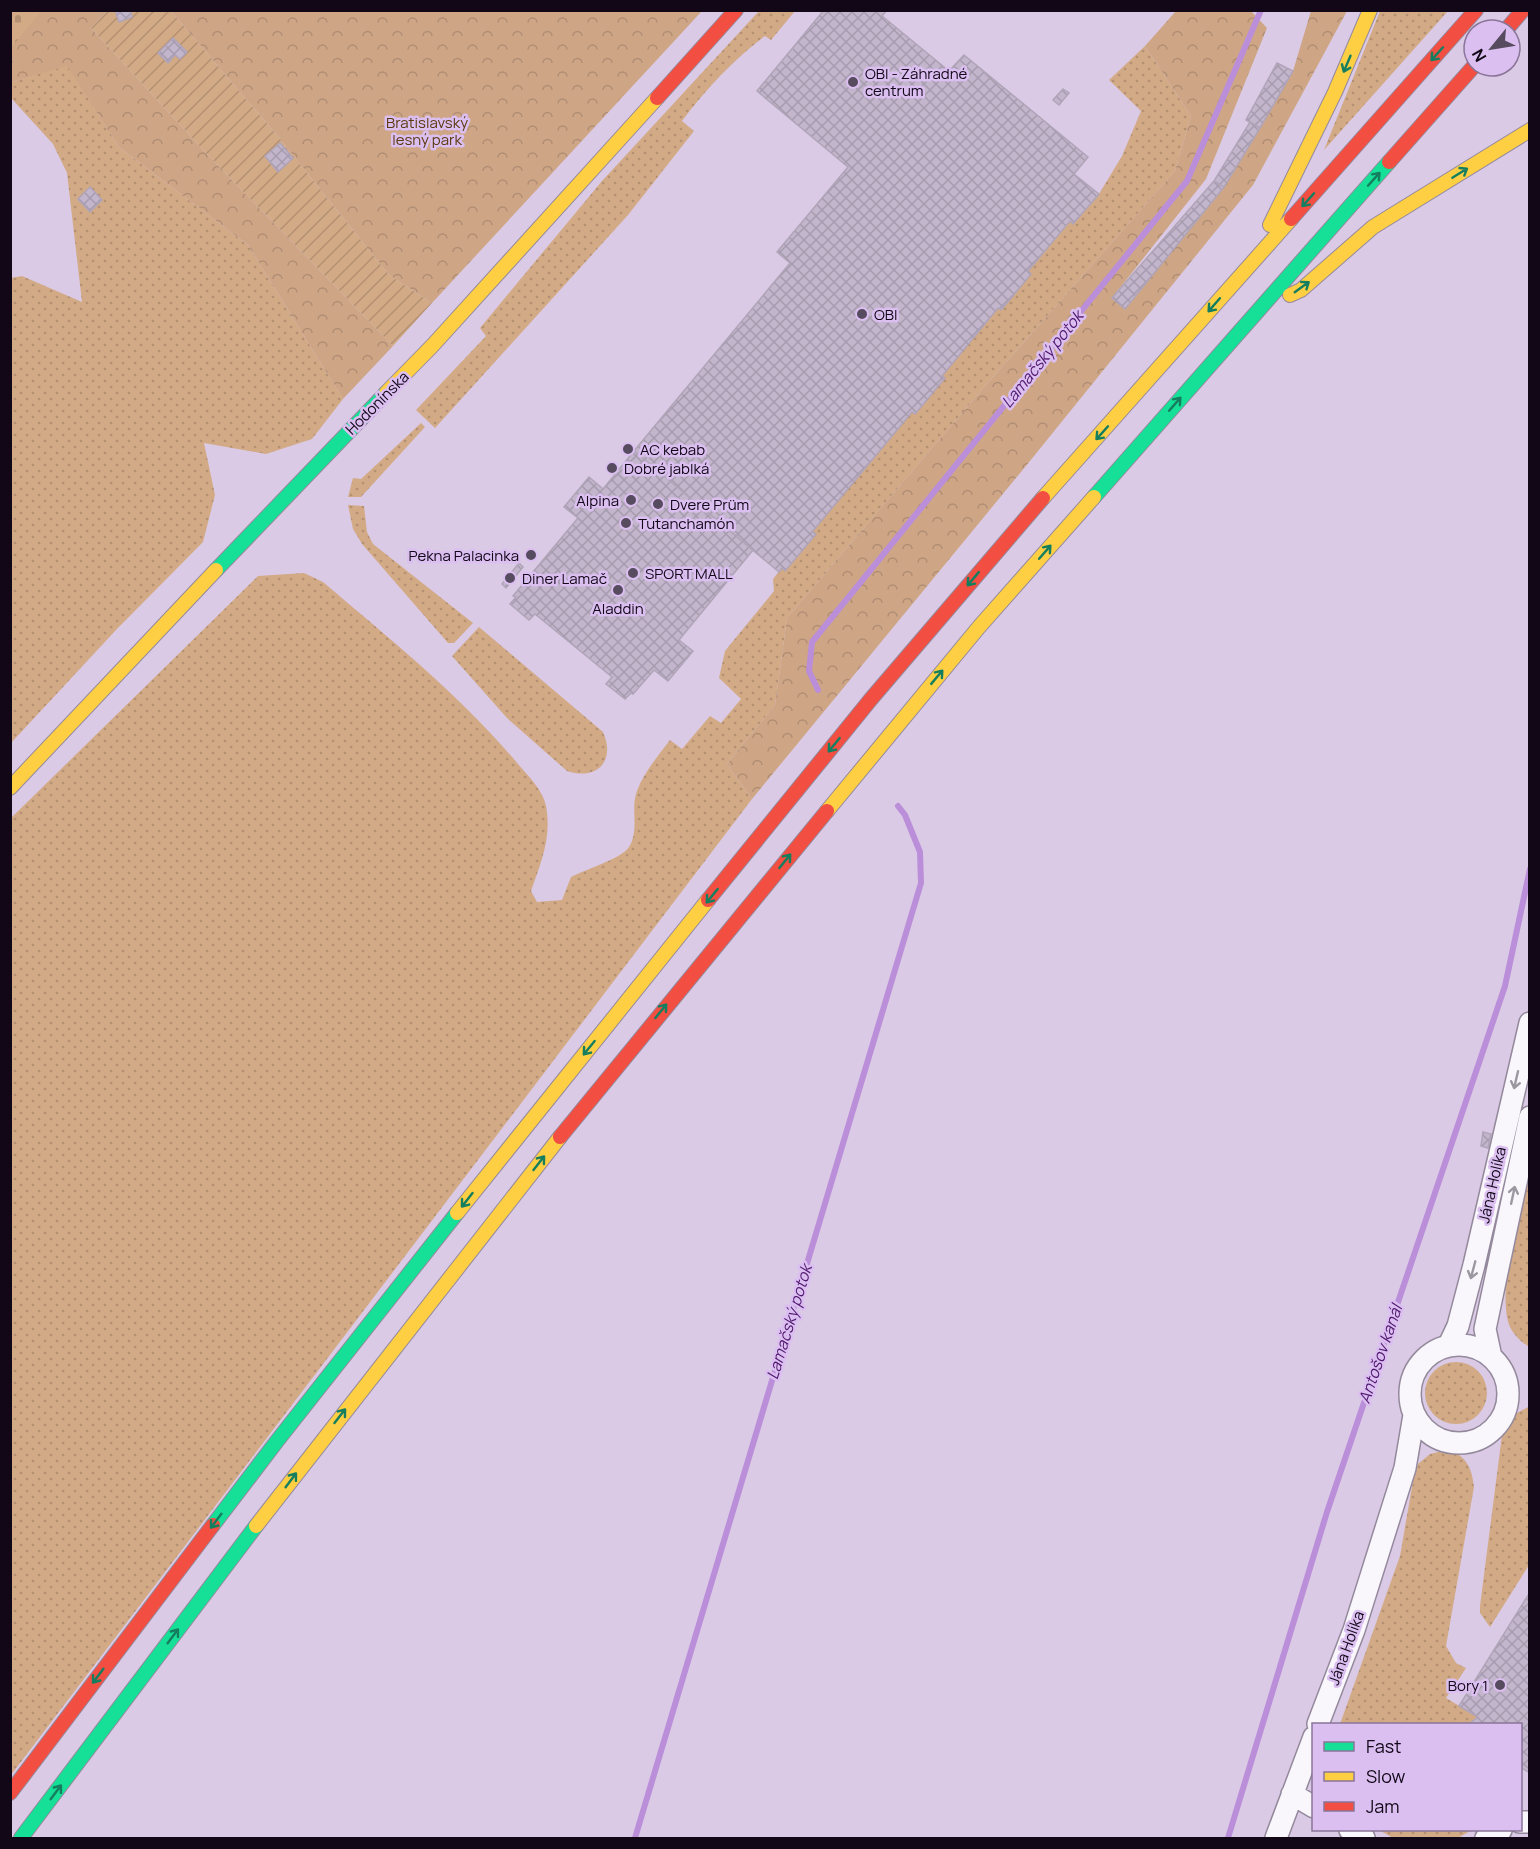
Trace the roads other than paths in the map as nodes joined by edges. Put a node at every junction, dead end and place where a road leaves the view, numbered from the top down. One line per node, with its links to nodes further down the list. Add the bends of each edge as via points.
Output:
1 (736, 10): 8 (main road, Hodonínska, via 433,345)
2 (1370, 10): 6 (main road, one-way to 6, via 1335,92)
3 (1476, 10): 6 (main road, one-way to 6)
4 (1463, 78): 7 (main road, one-way to 4)
5 (1530, 130): 7 (main road, one-way to 5, via 1301,290 1373,227)
6 (1252, 261): 18 (main road, one-way to 18, via 871,699 639,985 277,1441)
7 (1252, 317): 22 (main road, one-way to 7, via 304,1462 605,1080 979,627)
8 (10, 788)
9 (1530, 1023): 11 (street, Jána Holíka, one-way to 11, via 1474,1265)
10 (1530, 1117): 12 (street, Jána Holíka, one-way to 10, via 1485,1329)
11 (1449, 1345): 12 (street, via 1475,1347); 13 (street, via 1431,1353 1416,1368 1410,1388)
12 (1491, 1357): 14 (street, via 1507,1384 1503,1416 1491,1431 1476,1440)
13 (1414, 1415): 14 (street, via 1426,1431); 15 (street, Jána Holíka)
14 (1442, 1440): 15 (street, Jána Holíka, via 1422,1450)
15 (1405, 1468): 16 (street, Jána Holíka, via 1354,1630)
16 (1319, 1723)
17 (1312, 1742): 19 (street)
18 (10, 1793)
19 (1292, 1794): 20 (street); 23 (street)
20 (1312, 1806)
21 (1500, 1831): 24 (street)
22 (21, 1839)
23 (1276, 1839)
24 (1486, 1839)

